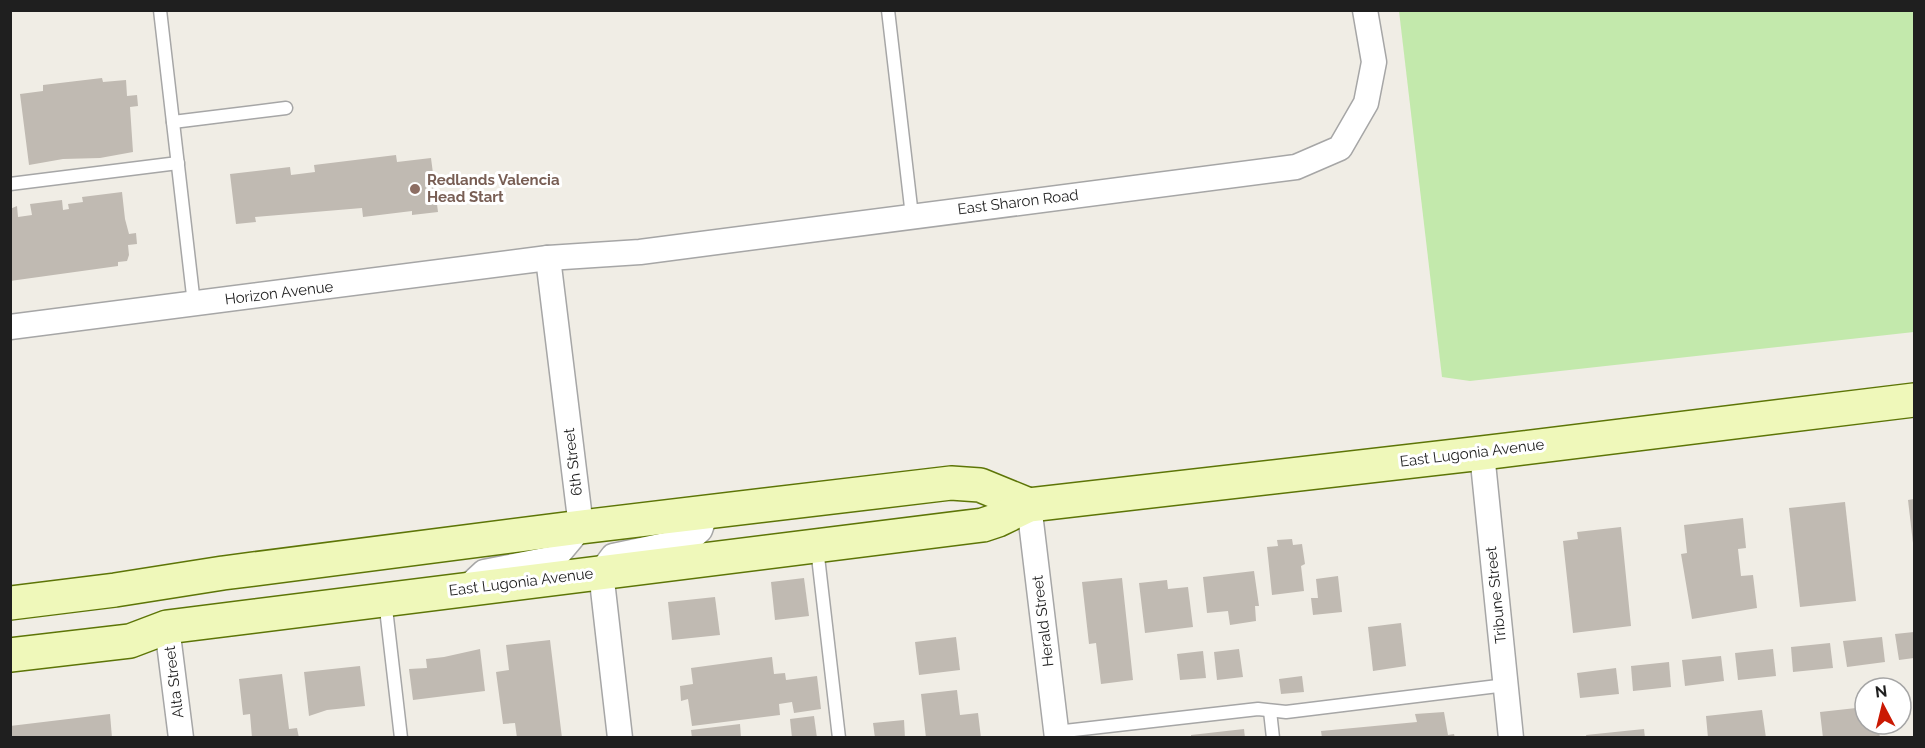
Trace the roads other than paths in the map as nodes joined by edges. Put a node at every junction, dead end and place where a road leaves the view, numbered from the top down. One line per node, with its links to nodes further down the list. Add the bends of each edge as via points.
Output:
1 (160, 10): 5 (lane)
2 (888, 10): 8 (lane)
3 (1365, 10): 8 (street, East Sharon Road, via 1374,62 1366,103 1340,148 1296,167)
4 (286, 108): 5 (lane)
5 (173, 122): 6 (lane)
6 (178, 164): 7 (lane); 10 (lane)
7 (10, 184)
8 (912, 216): 9 (street, East Sharon Road, via 640,252)
9 (548, 258): 10 (street, Horizon Avenue); 16 (street, 6th Street)
10 (194, 304): 11 (street, Horizon Avenue)
11 (10, 327)
12 (1914, 400): 13 (main road, East Lugonia Avenue)
13 (1482, 453): 14 (main road, East Lugonia Avenue); 24 (street, Tribune Street)
14 (1029, 505): 15 (main road, East Lugonia Avenue, via 980,485 951,483); 17 (main road, East Lugonia Avenue, via 983,525); 26 (street, Herald Street)
15 (706, 513): 16 (main road, East Lugonia Avenue); 18 (street, via 700,530 689,540 613,556)
16 (581, 527): 19 (street, via 555,558 484,572); 21 (main road, East Lugonia Avenue)
17 (816, 546): 18 (main road, East Lugonia Avenue); 30 (lane)
18 (601, 572): 19 (main road, East Lugonia Avenue); 29 (street)
19 (465, 590): 20 (main road, East Lugonia Avenue)
20 (385, 599): 22 (main road, East Lugonia Avenue); 28 (lane)
21 (10, 603)
22 (167, 627): 23 (main road, East Lugonia Avenue, via 130,641); 27 (street, Alta Street)
23 (10, 656)
24 (1506, 686): 25 (lane); 32 (street, Tribune Street)
25 (1270, 711): 26 (lane, via 1258,709); 31 (lane)
26 (1057, 735)
27 (181, 738)
28 (401, 738)
29 (620, 738)
30 (839, 738)
31 (1273, 738)
32 (1511, 738)

